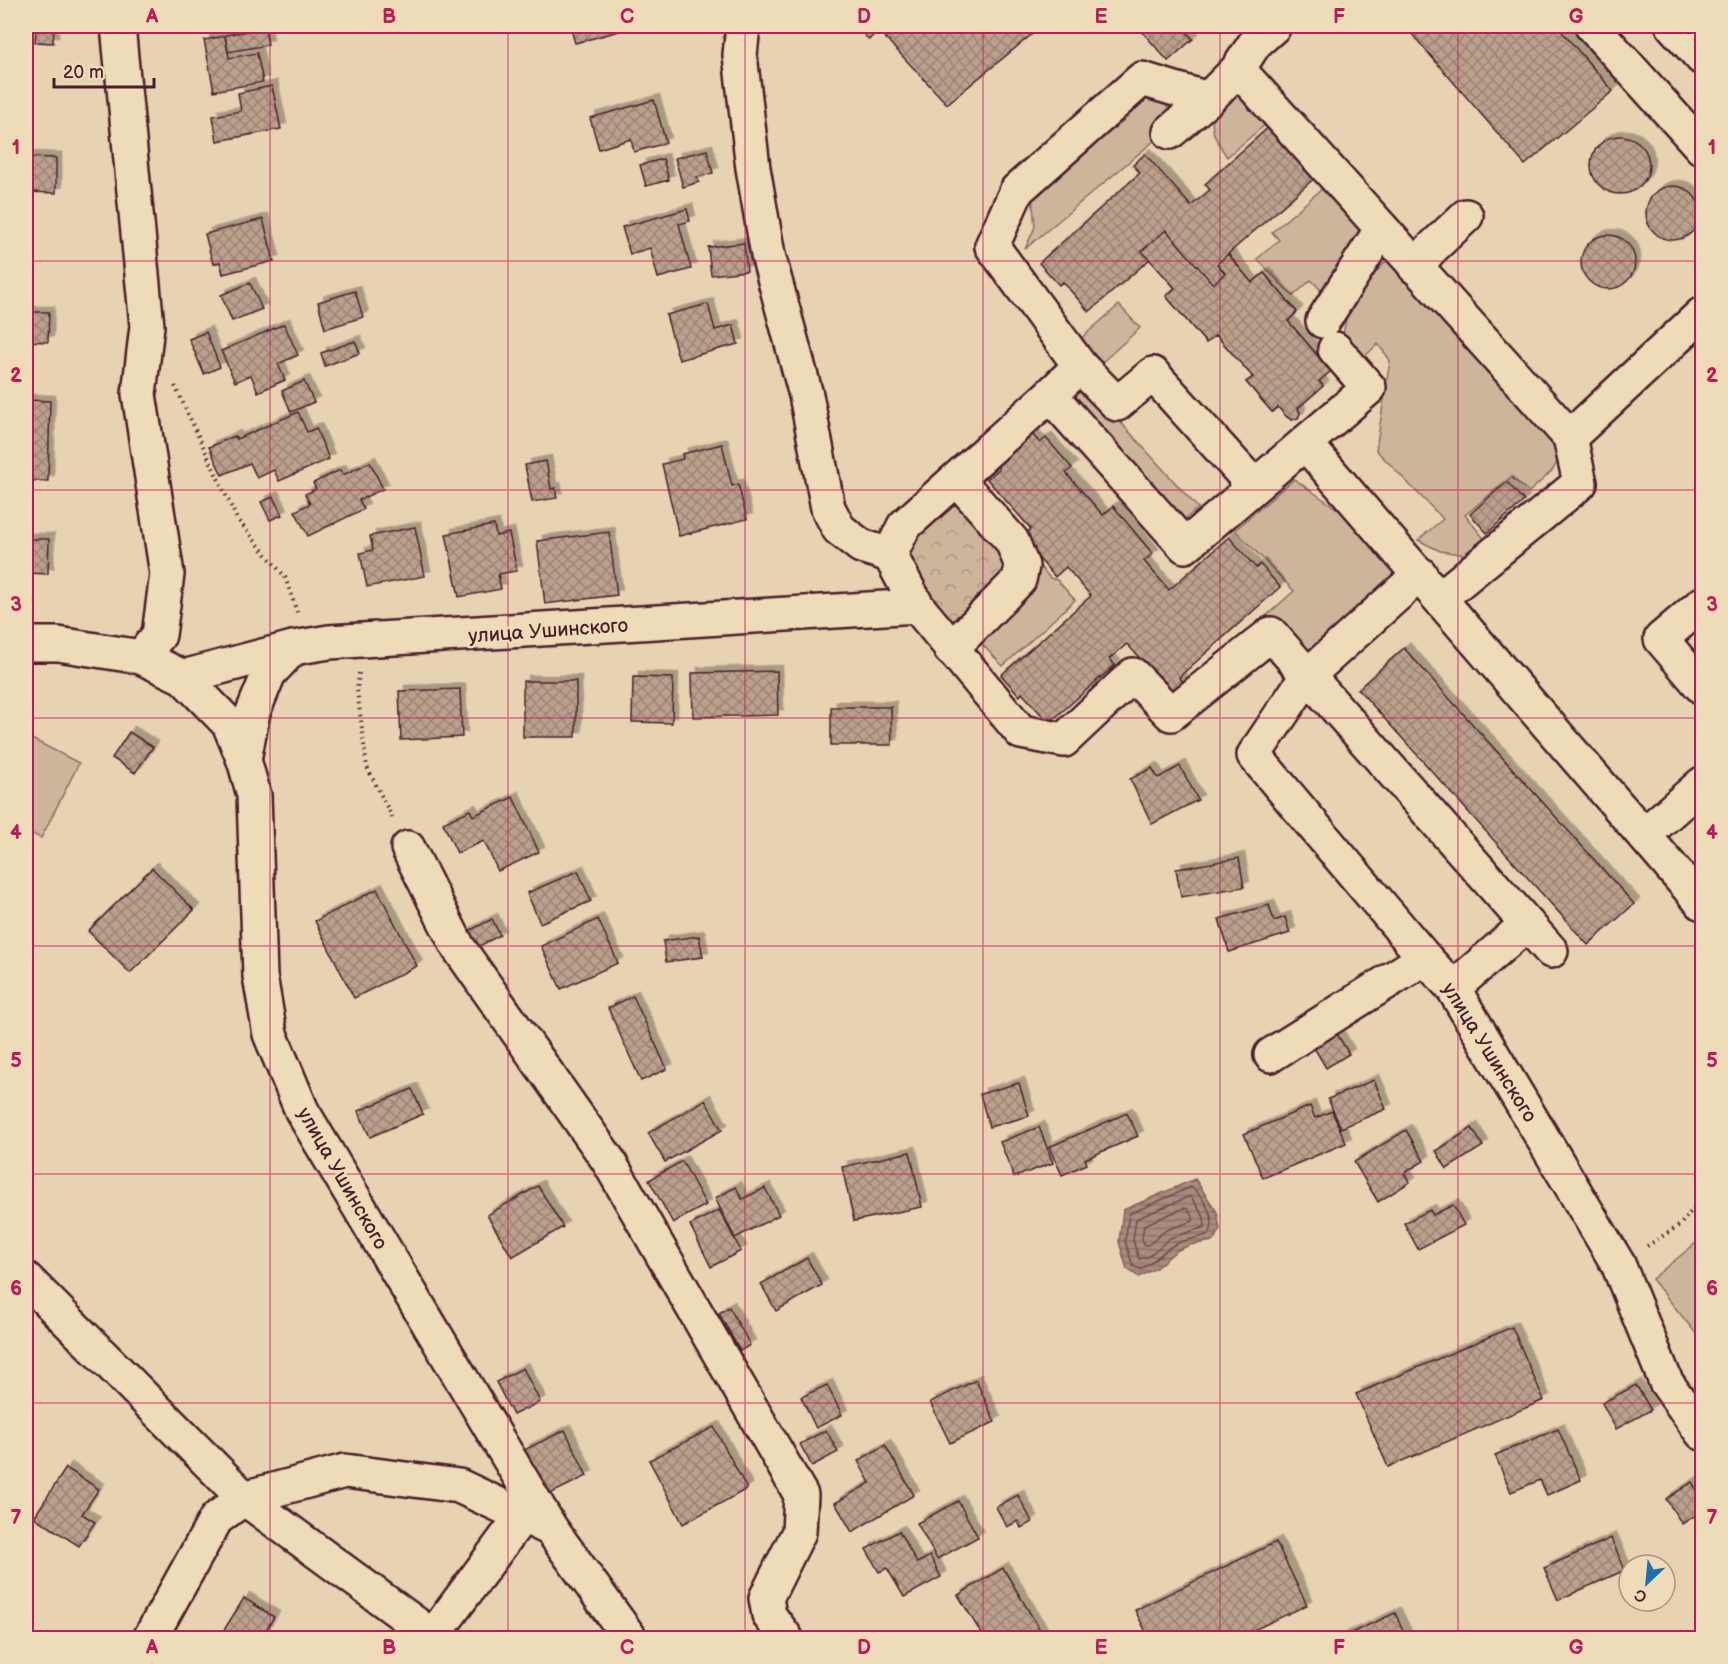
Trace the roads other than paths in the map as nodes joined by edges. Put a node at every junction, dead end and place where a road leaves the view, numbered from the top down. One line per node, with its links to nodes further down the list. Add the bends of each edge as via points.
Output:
1 (118, 26): 28 (street, via 147,326 139,394 167,574 159,635)
2 (743, 26): 21 (street, via 740,55 766,244 806,395 828,507 839,529 861,546)
3 (1274, 26): 7 (street, via 1255,43)
4 (1592, 26): 10 (street)
5 (1673, 26): 6 (street)
6 (1702, 58)
7 (1238, 69): 8 (street); 12 (street)
8 (1208, 99): 9 (street); 15 (street, via 1142,79 1017,190 992,246)
9 (1170, 132)
10 (1702, 148)
11 (1466, 216): 13 (street)
12 (1381, 230): 13 (street); 18 (street, via 1329,335 1369,388)
13 (1415, 267): 17 (street)
14 (1702, 315): 17 (street)
15 (1080, 366): 16 (street); 20 (street, via 1117,404 1153,374)
16 (1050, 395): 19 (street); 20 (street, via 1185,546)
17 (1570, 437): 22 (street, via 1580,483)
18 (1305, 443): 20 (street); 22 (street)
19 (957, 479): 21 (street, via 904,526); 27 (street, via 1012,541 1022,566 1019,580)
20 (1254, 486)
21 (890, 555): 24 (street)
22 (1430, 586): 29 (street); 34 (street)
23 (1702, 604): 31 (street, via 1661,639)
24 (917, 606): 26 (street, улица Ушинского, via 329,642); 27 (street)
25 (26, 644): 28 (street, улица Ушинского, via 58,644)
26 (301, 647): 30 (street, улица Ушинского); 32 (street, via 269,673 253,712)
27 (951, 649): 29 (street, via 1021,732 1064,740 1133,675 1171,714 1271,634)
28 (141, 657): 30 (street, улица Ушинского)
29 (1306, 676): 37 (street); 39 (street, улица Ушинского, via 1254,755)
30 (183, 677): 32 (street, улица Ушинского, via 229,724)
31 (1702, 687)
32 (244, 760): 46 (street, улица Ушинского, via 254,795 260,976 270,1034 302,1111)
33 (1702, 784): 34 (street)
34 (1644, 835): 36 (street)
35 (408, 848): 50 (street, via 458,947 608,1160 801,1495 799,1532 766,1598 769,1615)
36 (1702, 903)
37 (1527, 924): 38 (street); 40 (street)
38 (1551, 951)
39 (1425, 958): 40 (street, улица Ушинского); 41 (street)
40 (1453, 988): 43 (street, улица Ушинского, via 1618,1264 1666,1382)
41 (1271, 1055)
42 (26, 1279): 44 (street)
43 (1702, 1433)
44 (244, 1498): 45 (street, via 345,1471 459,1486); 47 (street); 48 (street, via 216,1519)
45 (522, 1516): 46 (street); 47 (street)
46 (551, 1529): 49 (street, улица Ушинского)
47 (434, 1637)
48 (150, 1638)
49 (630, 1638)
50 (786, 1638)

